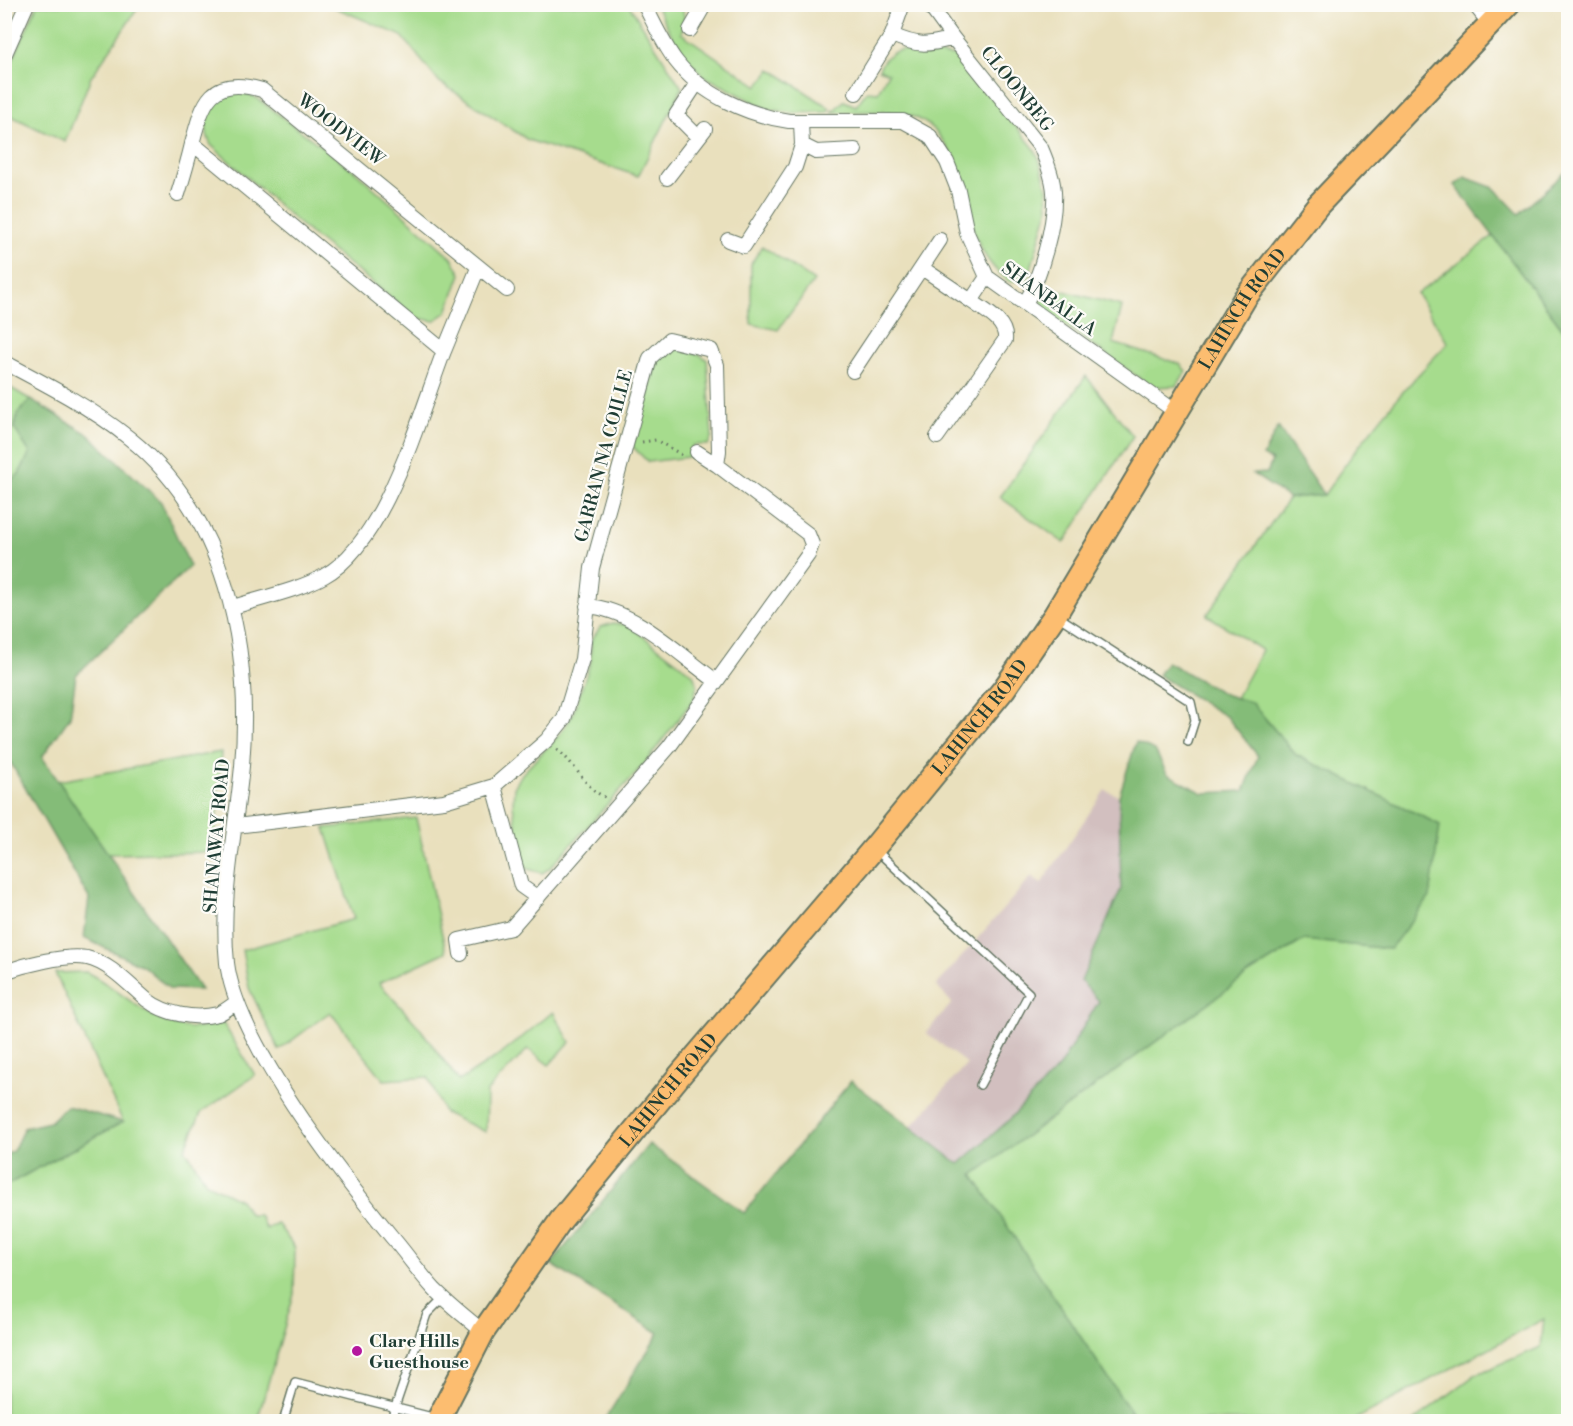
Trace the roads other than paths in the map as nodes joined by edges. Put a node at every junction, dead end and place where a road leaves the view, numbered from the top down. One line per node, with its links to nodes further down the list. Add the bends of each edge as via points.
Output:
1 (27, 4): 12 (street)
2 (644, 4): 13 (street, SHANBALLA, via 676,61)
3 (705, 4): 9 (street)
4 (903, 4): 10 (street)
5 (1474, 4): 8 (street)
6 (1509, 4): 8 (main road, LAHINCH ROAD)
7 (929, 5): 11 (street, CLOONBEG)
8 (1490, 24): 32 (main road, LAHINCH ROAD, via 1318,205 1245,298)
9 (690, 30)
10 (892, 35): 11 (street, via 911,44 930,45); 14 (street)
11 (953, 38): 28 (street, CLOONBEG, via 1028,130 1050,170 1052,216 1042,261)
12 (4, 56)
13 (697, 83): 15 (street, SHANBALLA, via 733,105 771,118); 19 (street, via 676,115 701,133)
14 (856, 93)
15 (801, 122): 17 (street); 25 (street, SHANBALLA, via 903,121 930,136 947,162 967,233)
16 (192, 143): 20 (street, WOODVIEW); 23 (street, WOODVIEW, via 202,107 213,93 226,86 262,90); 29 (street)
17 (802, 145): 18 (street, via 816,153); 21 (street, via 795,167 744,246)
18 (855, 150)
19 (667, 178)
20 (178, 194)
21 (728, 240)
22 (940, 240): 24 (street)
23 (478, 268): 26 (street, WOODVIEW); 29 (street)
24 (922, 268): 27 (street); 31 (street)
25 (987, 277): 27 (street); 28 (street, SHANBALLA)
26 (507, 290)
27 (971, 301): 33 (street, via 1002,324 1005,340)
28 (1025, 304): 32 (street, SHANBALLA)
29 (444, 351): 37 (street, via 386,503 354,554 322,578)
30 (4, 362): 37 (street, SHANAWAY ROAD, via 129,437 163,470 194,509)
31 (853, 372)
32 (1176, 412): 38 (main road, LAHINCH ROAD)
33 (937, 437)
34 (697, 452): 35 (street)
35 (717, 465): 36 (street, GARRAN NA COILLE, via 717,365 711,350 669,340 650,358 592,568); 39 (street, via 808,534 812,544 808,555)
36 (587, 606): 39 (street, via 607,607 628,617); 41 (street, GARRAN NA COILLE, via 582,659 564,719 547,740)
37 (233, 607): 42 (street, SHANAWAY ROAD, via 244,704)
38 (1055, 615): 40 (lane, via 1191,702 1195,720); 43 (main road, LAHINCH ROAD, via 1004,689)
39 (716, 681): 44 (street, via 669,747)
40 (1188, 742)
41 (494, 786): 42 (street, GARRAN NA COILLE, via 444,801); 44 (street, via 521,886)
42 (236, 826): 47 (street, SHANAWAY ROAD, via 227,907 227,964)
43 (874, 848): 48 (lane, via 1029,993); 50 (main road, LAHINCH ROAD, via 568,1211)
44 (538, 898): 45 (street, via 511,928 459,940)
45 (461, 954)
46 (4, 972): 47 (street, via 59,959 87,958 115,972 150,1002 176,1014 219,1014)
47 (237, 1002): 49 (street, SHANAWAY ROAD, via 269,1065 342,1176)
48 (980, 1085)
49 (444, 1297): 50 (street, SHANAWAY ROAD); 51 (lane, via 427,1314)
50 (483, 1332): 52 (main road, LAHINCH ROAD)
51 (394, 1407): 52 (lane); 53 (lane, via 295,1382); 54 (lane)
52 (438, 1420)
53 (283, 1422)
54 (390, 1422)

